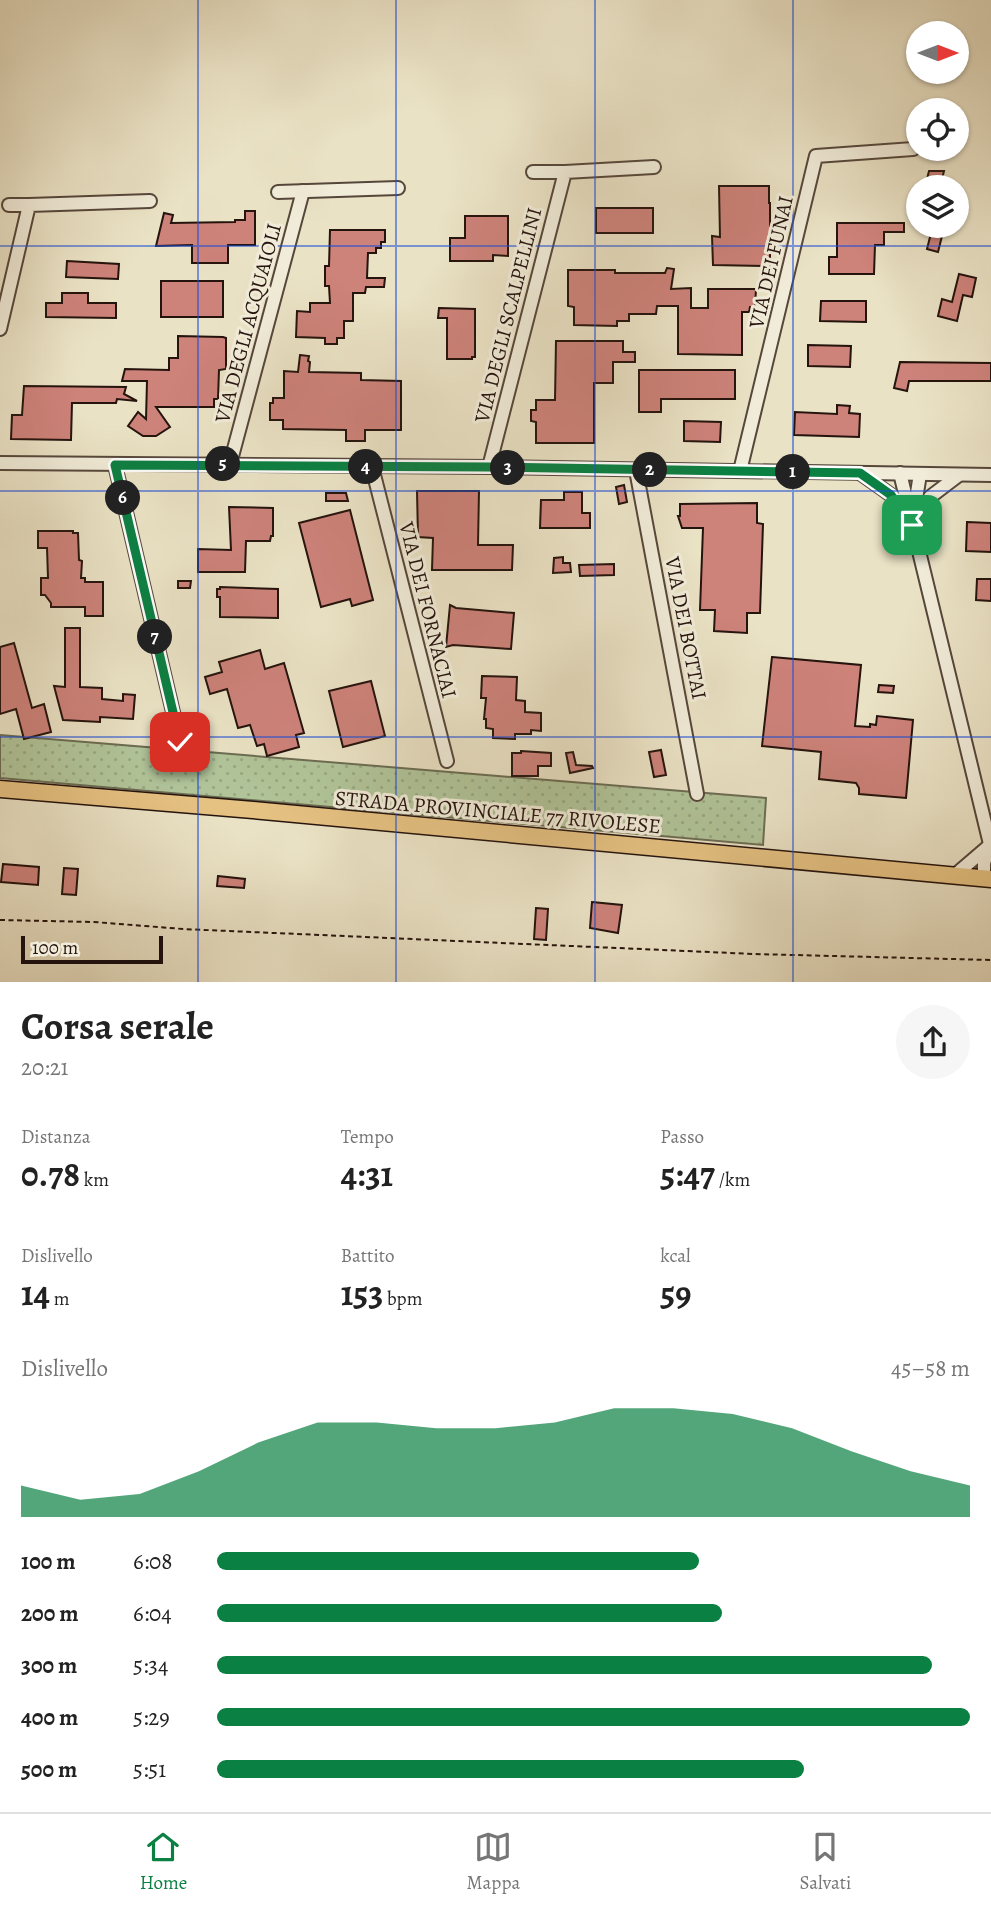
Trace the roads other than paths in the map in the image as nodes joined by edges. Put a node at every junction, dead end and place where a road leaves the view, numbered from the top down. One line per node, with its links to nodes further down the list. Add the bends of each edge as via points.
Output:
1 (906, 150): 18 (street, VIA DEI FUNAI, via 816,156)
2 (654, 167): 4 (street)
3 (533, 172): 4 (street)
4 (565, 172): 16 (street, VIA DEGLI SCALPELLINI)
5 (398, 188): 6 (street, VIA DEGLI ACQUAIOLI)
6 (303, 191): 7 (street, VIA DEGLI ACQUAIOLI); 13 (street, VIA DEGLI ACQUAIOLI)
7 (278, 192)
8 (150, 201): 10 (street)
9 (9, 205): 10 (street)
10 (29, 205): 11 (street)
11 (0, 329)
12 (0, 463): 14 (street)
13 (230, 464): 14 (street); 15 (street)
14 (115, 465): 25 (street)
15 (372, 467): 16 (street); 26 (street, VIA DEI FORNACIAI)
16 (489, 467): 17 (street)
17 (636, 470): 18 (street); 28 (street, VIA DEI BOTTAI)
18 (740, 471): 19 (street)
19 (860, 473): 20 (street); 24 (street, via 891,495)
20 (900, 473): 21 (street); 24 (street)
21 (920, 474): 22 (street); 24 (street)
22 (960, 475): 23 (street); 24 (street, via 930,497)
23 (991, 475)
24 (912, 525): 29 (street)
25 (180, 742)
26 (447, 761)
27 (0, 789): 30 (main road, STRADA PROVINCIALE 77 RIVOLESE)
28 (697, 794)
29 (991, 847): 30 (street); 31 (street, via 984,863)
30 (955, 875): 31 (main road, STRADA PROVINCIALE 77 RIVOLESE)
31 (988, 878)

